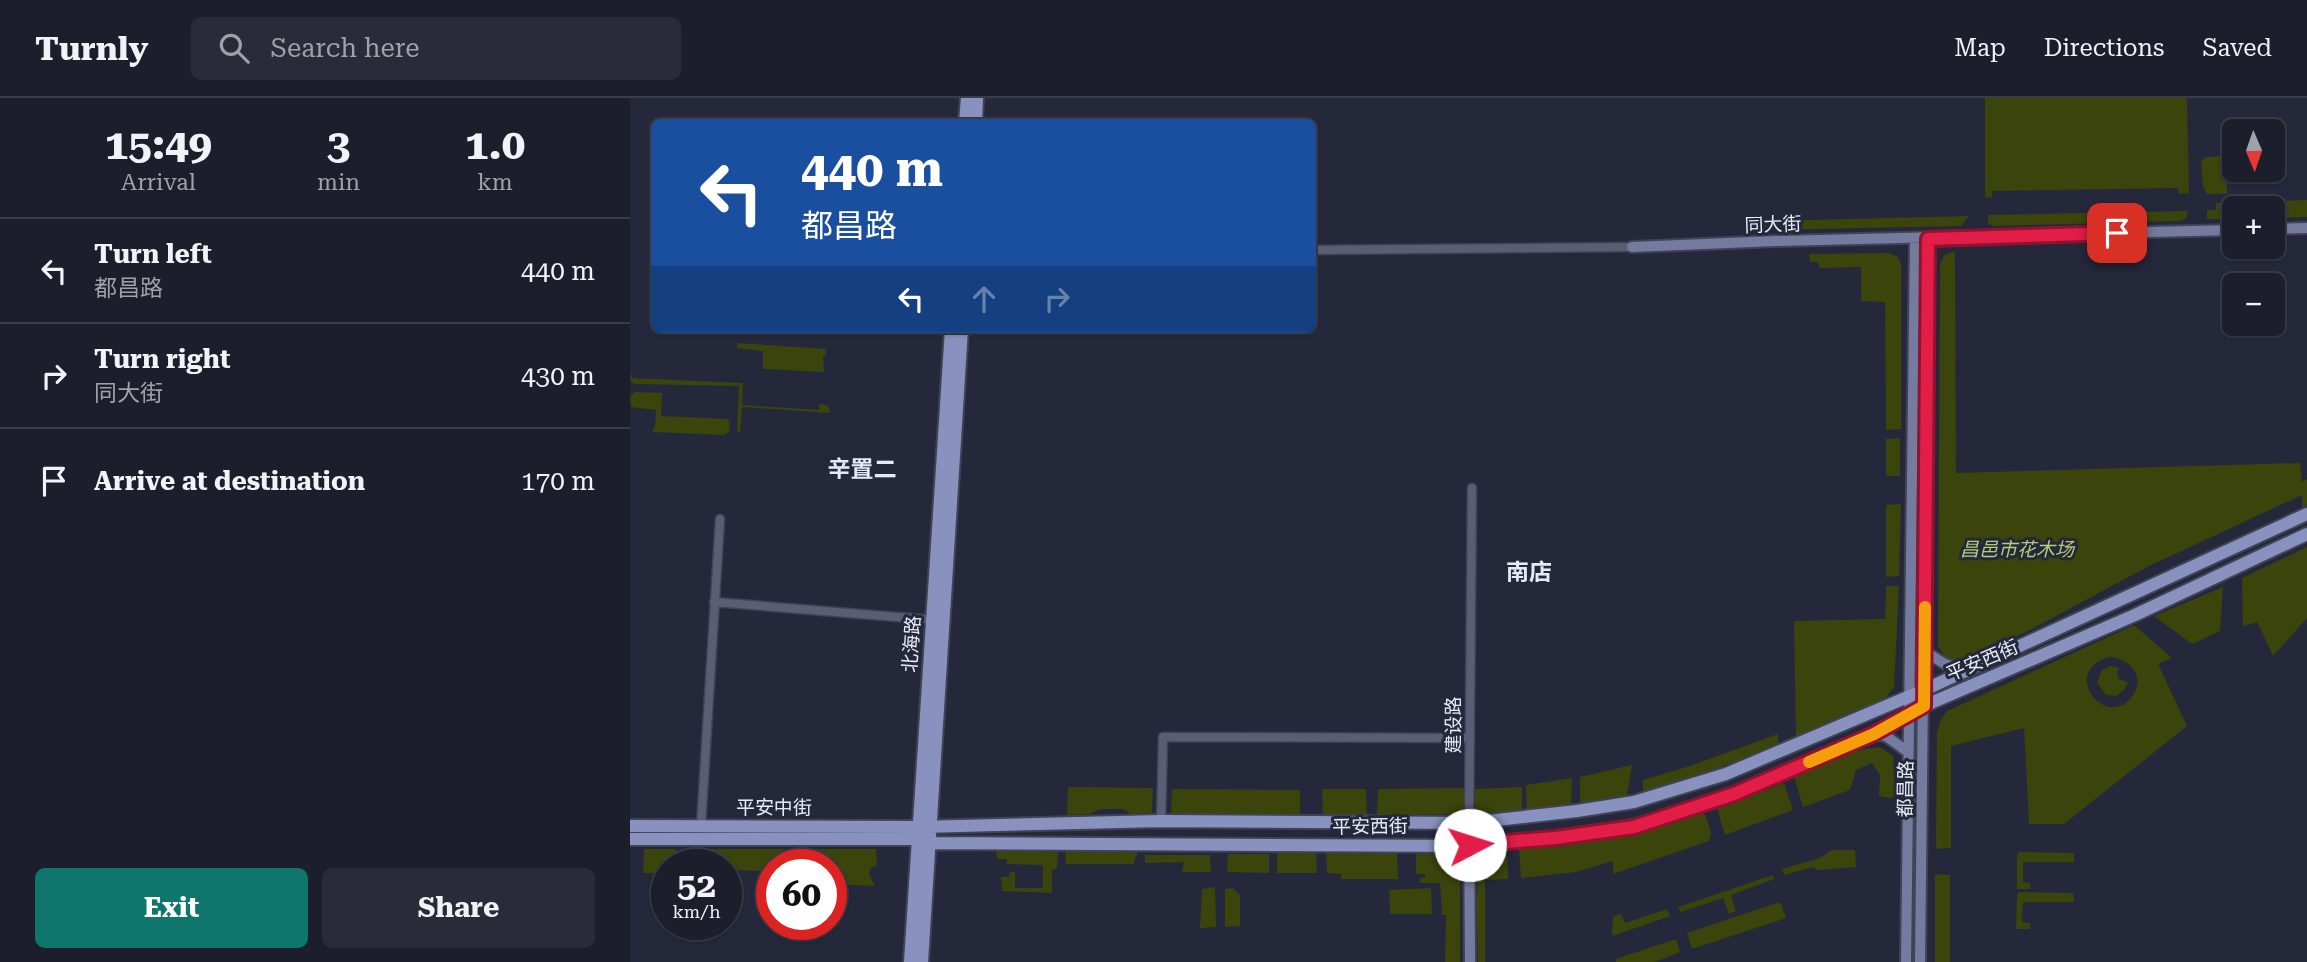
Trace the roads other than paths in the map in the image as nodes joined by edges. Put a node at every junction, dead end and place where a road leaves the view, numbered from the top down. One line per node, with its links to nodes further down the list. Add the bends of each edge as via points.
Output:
1 (967, 98): 3 (main road)
2 (977, 98): 4 (main road)
3 (965, 119)
4 (976, 119)
5 (2307, 228): 6 (street)
6 (2285, 229)
7 (2222, 230): 9 (street, 同大街)
8 (1915, 239): 9 (street, 同大街); 10 (street, 同大街); 23 (street, 都昌路)
9 (1928, 239): 20 (street, 都昌路)
10 (1632, 247): 11 (street, 同大街)
11 (1316, 250)
12 (951, 333): 19 (main road, 北海路)
13 (962, 333): 19 (main road, 北海路)
14 (1472, 488): 27 (street, 建设路)
15 (2307, 514): 21 (main road, 平安西街)
16 (720, 519): 18 (street)
17 (2307, 534): 24 (main road, 平安西街)
18 (713, 602): 19 (street); 32 (street)
19 (938, 620): 33 (main road, 北海路)
20 (1924, 651): 21 (street); 22 (street, 都昌路)
21 (1964, 670): 22 (main road, 平安西街)
22 (1924, 690): 23 (main road, 平安西街); 24 (street, 都昌路)
23 (1910, 695): 25 (street, 都昌路); 30 (main road, 平安西街, via 1726,774 1634,802)
24 (1924, 706): 25 (main road, 平安西街); 40 (street, 都昌路)
25 (1910, 713): 26 (main road, 平安西街); 28 (street, 都昌路)
26 (1874, 734): 28 (street, via 1886,736); 35 (main road, 平安西街, via 1734,794 1634,827)
27 (1470, 737): 29 (street, via 1163,737); 30 (street, 建设路)
28 (1908, 752): 39 (street, 都昌路)
29 (1161, 821): 30 (main road, 平安西街); 33 (main road, 平安西街)
30 (1469, 823): 35 (street, 建设路)
31 (630, 826): 32 (main road, 平安中街)
32 (701, 826): 33 (main road, 平安中街)
33 (924, 834): 34 (main road, 平安中街); 35 (main road, 平安西街, via 1220,846); 36 (main road, 北海路); 37 (main road, 北海路)
34 (630, 838)
35 (1470, 845): 38 (street, 建设路)
36 (910, 962)
37 (922, 962)
38 (1470, 962)
39 (1906, 962)
40 (1920, 962)

